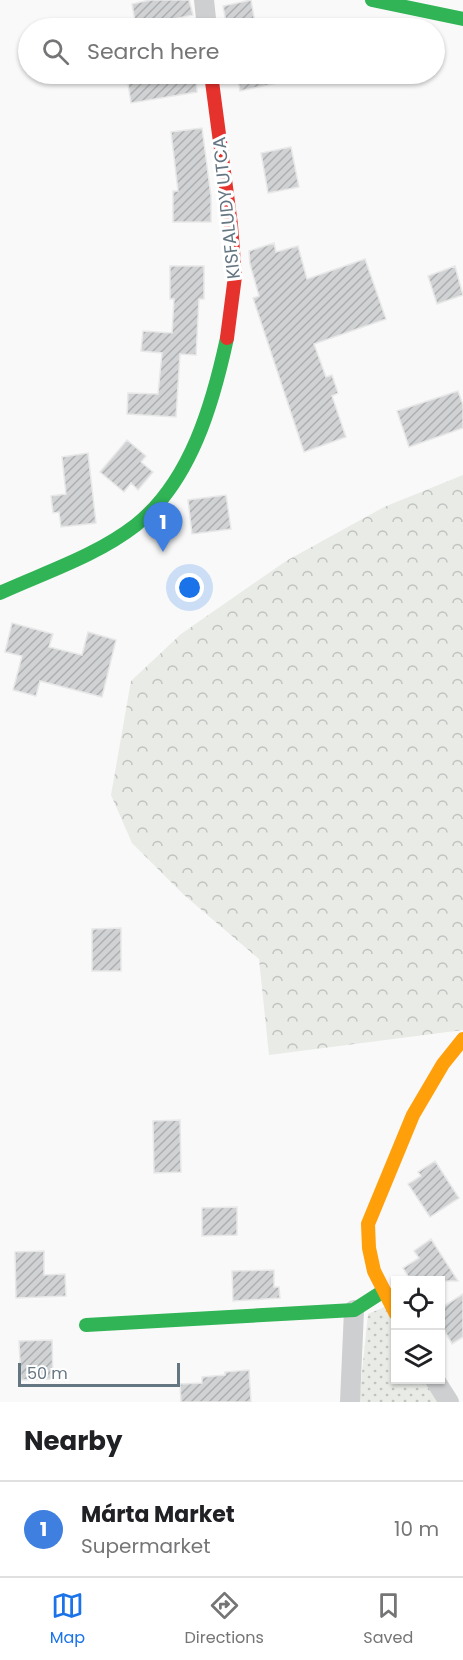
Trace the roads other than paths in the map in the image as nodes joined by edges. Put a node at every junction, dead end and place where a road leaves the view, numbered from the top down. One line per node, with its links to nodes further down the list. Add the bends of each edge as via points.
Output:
1 (204, 0): 3 (street)
2 (372, 0): 4 (street)
3 (206, 18)
4 (463, 19)
5 (212, 84): 6 (street, KISFALUDY UTCA, via 236,279 225,352 200,429 175,479 138,523 116,539)
6 (0, 594)
7 (463, 1039): 8 (street, via 413,1115 368,1224 366,1241)
8 (382, 1292): 9 (street); 10 (street)
9 (391, 1306)
10 (354, 1310): 11 (street); 13 (street)
11 (86, 1325)
12 (438, 1384): 14 (street)
13 (350, 1402)
14 (449, 1402)

